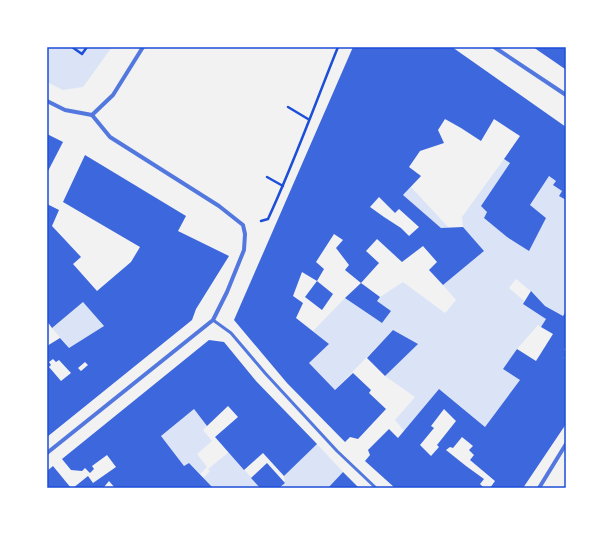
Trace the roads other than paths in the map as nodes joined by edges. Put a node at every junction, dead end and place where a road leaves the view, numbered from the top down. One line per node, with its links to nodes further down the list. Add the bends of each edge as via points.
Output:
1 (143, 47): 5 (street, via 113,95)
2 (494, 47): 3 (street)
3 (566, 95)
4 (47, 101): 5 (street, via 65,110)
5 (92, 115): 6 (street, via 110,137 219,206 242,225 245,234 244,250)
6 (213, 320): 8 (street); 9 (lane, via 231,333 337,451)
7 (566, 444): 10 (street)
8 (47, 453)
9 (376, 488)
10 (539, 488)

